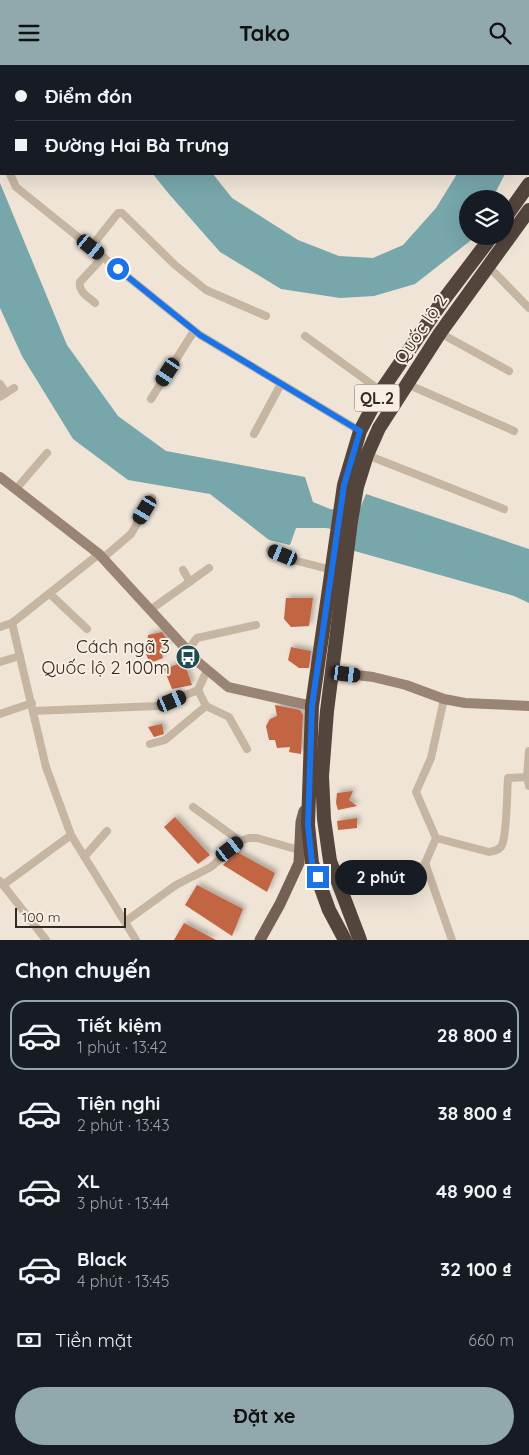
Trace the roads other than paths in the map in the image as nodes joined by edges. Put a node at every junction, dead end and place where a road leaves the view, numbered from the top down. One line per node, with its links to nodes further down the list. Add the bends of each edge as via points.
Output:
1 (10, 175): 6 (street, via 16,187)
2 (528, 185): 3 (highway)
3 (514, 205)
4 (529, 211): 9 (highway, Quốc lộ 2 / QL.2)
5 (486, 245): 8 (highway, Quốc lộ 2 / QL.2)
6 (91, 247): 7 (street); 12 (street, via 118,213 122,213 175,265 206,290)
7 (103, 257): 10 (street, via 79,285 81,291); 13 (street)
8 (477, 257): 9 (street); 21 (highway, Quốc lộ 2 / QL.2, via 442,302)
9 (487, 266): 11 (street); 14 (highway, Quốc lộ 2 / QL.2)
10 (96, 303)
11 (529, 308)
12 (266, 315)
13 (194, 331): 18 (street); 23 (street)
14 (440, 333): 16 (street); 19 (highway, Quốc lộ 2 / QL.2)
15 (305, 336): 21 (street)
16 (509, 371)
17 (0, 384): 22 (street)
18 (281, 384): 24 (street); 26 (street)
19 (407, 384): 25 (street); 28 (highway, Quốc lộ 2 / QL.2, via 379,428)
20 (14, 388): 22 (street)
21 (382, 391): 24 (highway, Quốc lộ 2 / QL.2)
22 (3, 395)
23 (151, 399)
24 (360, 431): 35 (highway, Quốc lộ 2 / QL.2, via 344,485)
25 (514, 431)
26 (254, 434)
27 (47, 453): 30 (street)
28 (367, 455): 32 (street); 35 (highway, Quốc lộ 2 / QL.2)
29 (2, 480): 30 (street)
30 (16, 489): 34 (street)
31 (152, 498): 34 (street, via 131,534)
32 (504, 509)
33 (270, 550): 35 (street, via 296,561)
34 (101, 556): 39 (street); 40 (street)
35 (337, 567): 49 (highway, QL.2); 53 (highway, QL.2)
36 (209, 569): 38 (street)
37 (183, 570): 38 (street)
38 (190, 582): 40 (street)
39 (50, 593): 41 (street); 44 (street)
40 (150, 610): 45 (street)
41 (12, 623): 43 (street); 46 (street)
42 (256, 625): 45 (street, via 197,638)
43 (0, 627)
44 (87, 629)
45 (187, 651): 48 (street)
46 (20, 656): 47 (street); 55 (street)
47 (0, 662)
48 (208, 670): 50 (street); 53 (street, via 228,687)
49 (333, 672): 51 (street, via 398,683); 70 (highway, QL.2, via 322,776)
50 (198, 690): 52 (street); 55 (street, via 158,706)
51 (444, 699): 54 (street); 66 (street, via 431,758 416,792)
52 (206, 706): 57 (street, via 165,740); 58 (street, via 229,717)
53 (312, 706): 62 (highway, QL.2)
54 (529, 706)
55 (33, 707): 56 (street); 65 (street, via 46,767)
56 (0, 714)
57 (150, 744)
58 (247, 749)
59 (529, 751): 60 (street)
60 (527, 777): 61 (street); 66 (street, via 508,777 505,830 498,850 489,852)
61 (529, 786)
62 (310, 787): 68 (main road, via 301,822); 71 (highway, QL.2)
63 (193, 807): 67 (street)
64 (107, 831): 69 (street)
65 (71, 835): 69 (street); 73 (street)
66 (436, 838): 72 (street)
67 (240, 841): 68 (street, via 257,838); 75 (street, via 211,867 176,885)
68 (299, 850): 71 (main road)
69 (85, 856): 75 (street)
70 (330, 861): 71 (main road); 74 (highway, QL.2)
71 (306, 863): 78 (main road); 79 (highway, QL.2)
72 (425, 863): 74 (street, via 424,866); 81 (street)
73 (2, 883): 77 (street)
74 (337, 883): 80 (highway, QL.2)
75 (126, 921): 76 (street)
76 (132, 938)
77 (46, 940)
78 (260, 940)
79 (345, 940)
80 (360, 940)
81 (452, 940)

